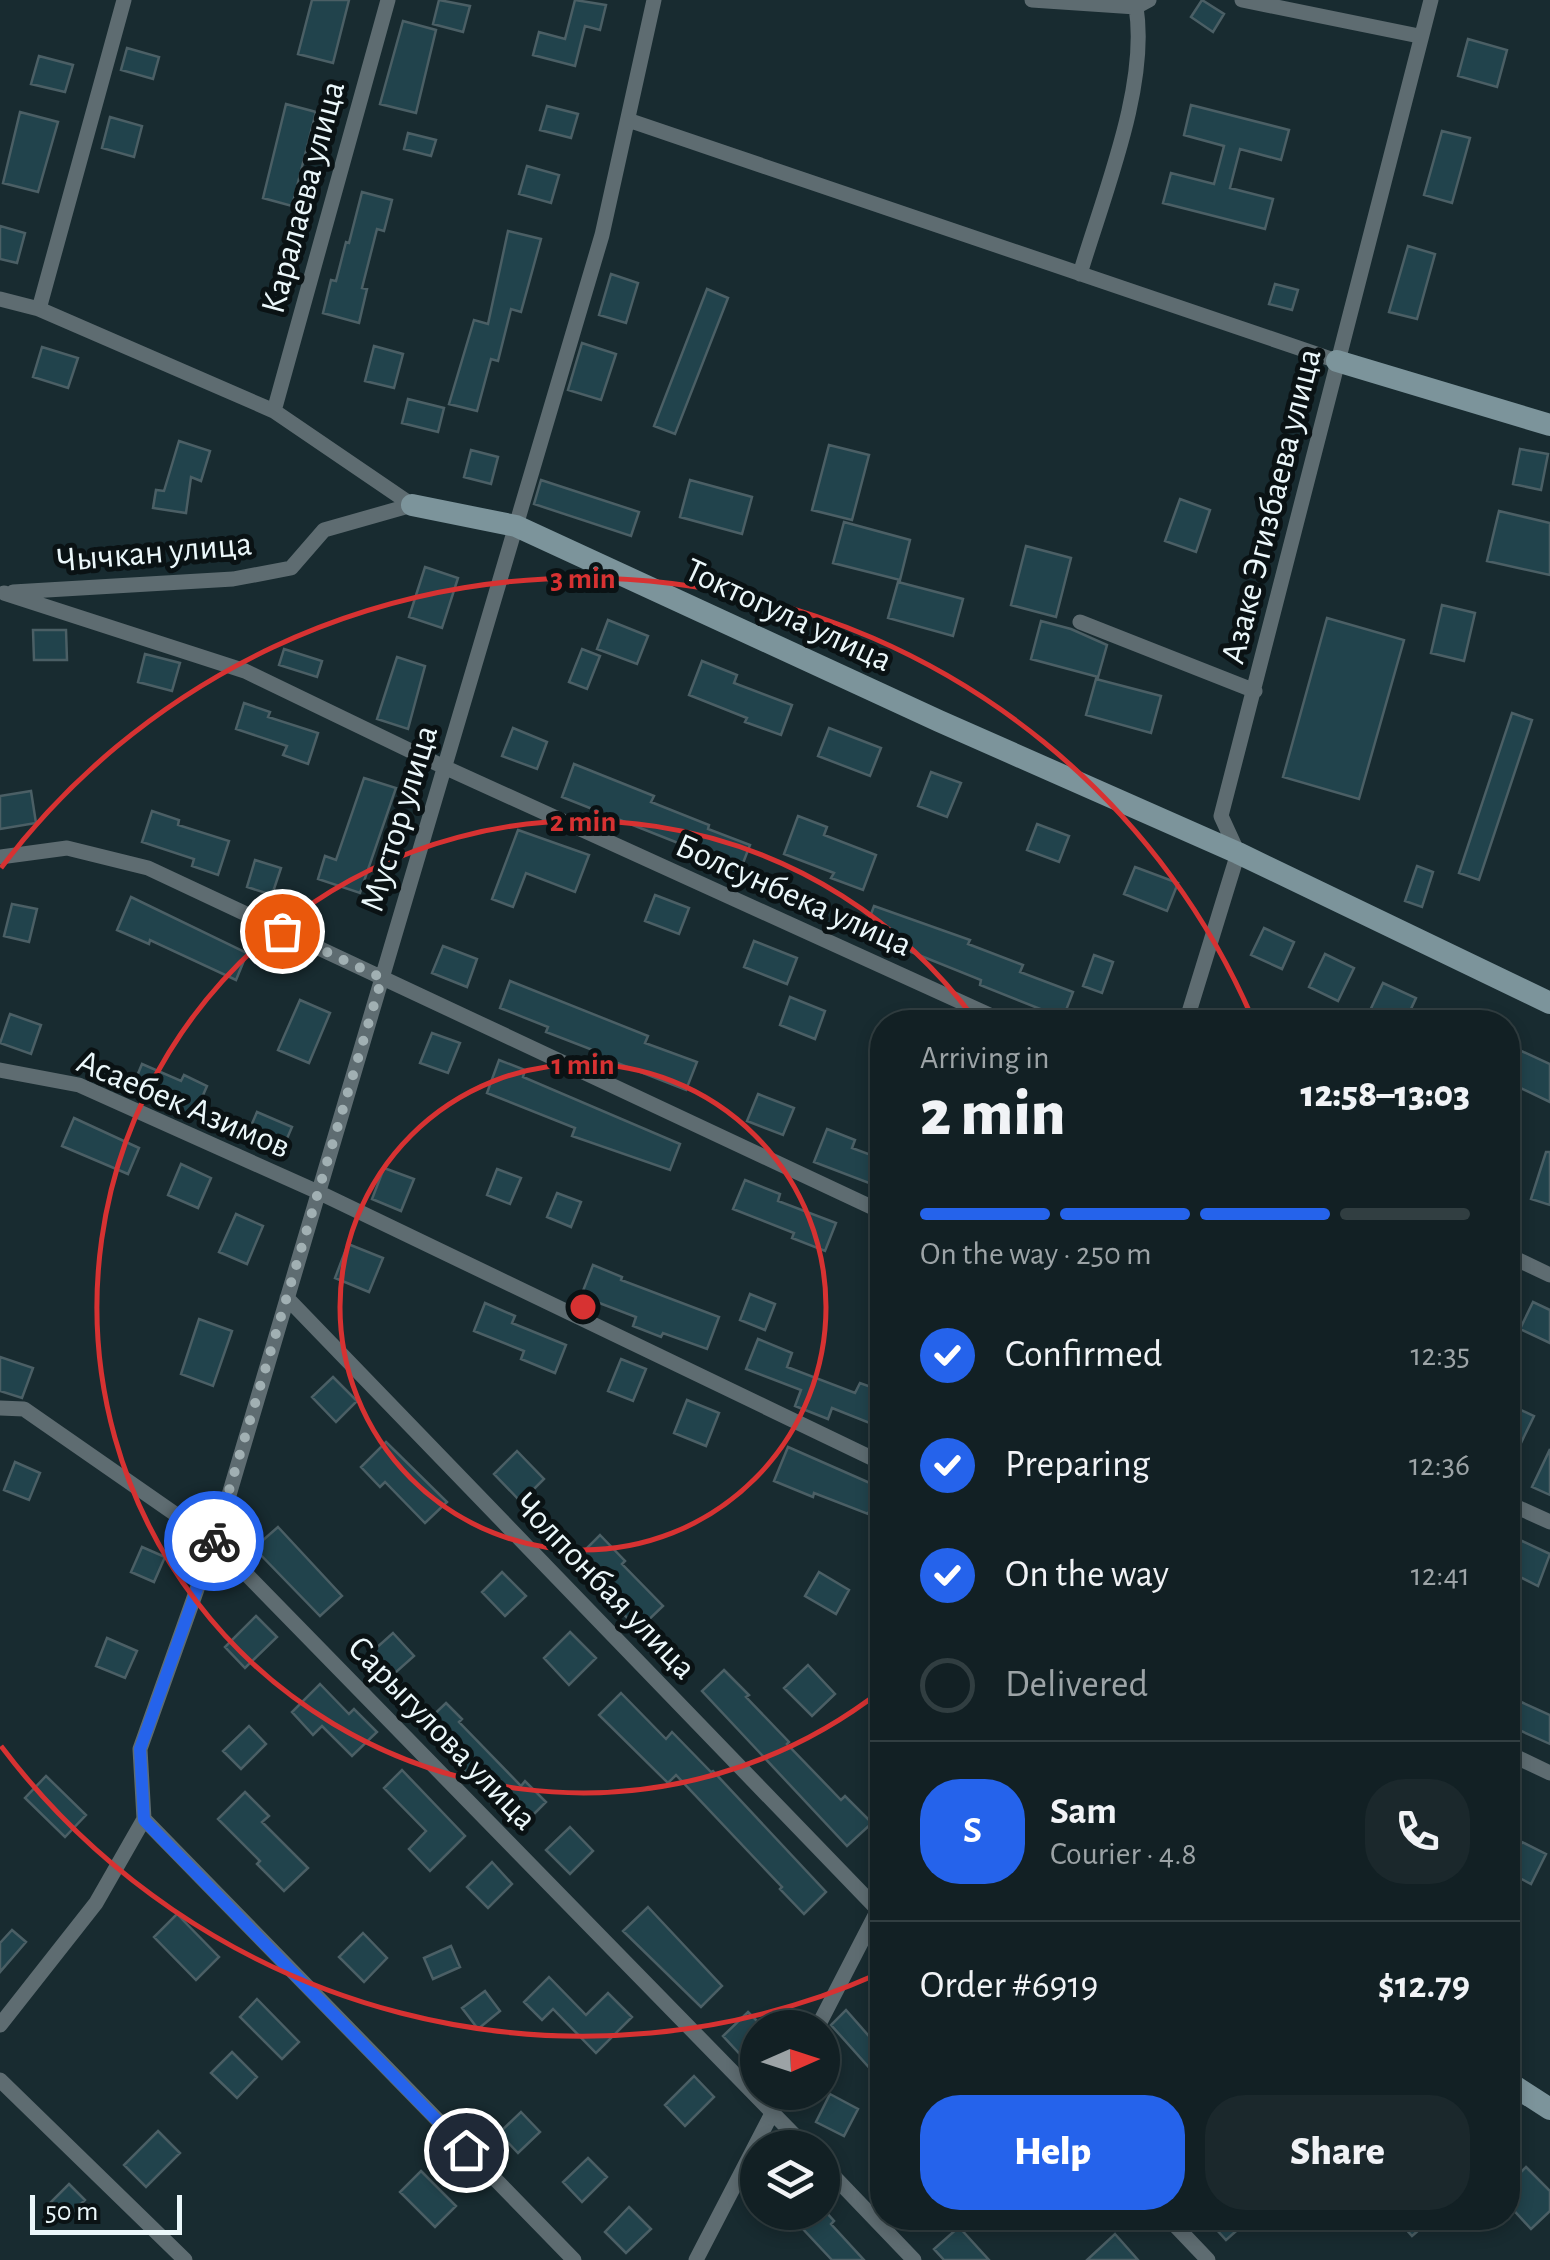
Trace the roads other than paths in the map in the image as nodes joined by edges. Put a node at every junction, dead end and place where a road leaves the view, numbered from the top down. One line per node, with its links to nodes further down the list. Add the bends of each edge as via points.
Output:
1 (124, 0): 13 (street)
2 (388, 0): 15 (street, Каралаева улица)
3 (654, 0): 10 (street, Мустор улица)
4 (1032, 0): 8 (street)
5 (1242, 0): 7 (street)
6 (1431, 0): 9 (street, Азаке Эгизбаева улица)
7 (1262, 2): 9 (street)
8 (1143, 3): 11 (street, via 1131,102)
9 (1420, 36): 14 (street, Азаке Эгизбаева улица)
10 (628, 120): 11 (street); 18 (street, Мустор улица, via 602,235)
11 (1080, 274): 14 (street)
12 (0, 298): 13 (street, Токтогула улица)
13 (39, 309): 15 (street, Токтогула улица)
14 (1336, 361): 16 (street); 21 (street, Азаке Эгизбаева улица)
15 (274, 411): 17 (street, Токтогула улица)
16 (1550, 424)
17 (412, 505): 18 (street, Токтогула улица); 19 (street, Чычкан улица, via 324,530 292,568 233,579)
18 (516, 526): 22 (street, Мустор улица); 23 (street, Токтогула улица)
19 (2, 593): 22 (street, Болсунбека улица, via 244,671)
20 (1080, 622): 21 (street)
21 (1254, 691): 23 (street, Азаке Эгизбаева улица, via 1221,816)
22 (444, 768): 25 (street, Мустор улица); 27 (street, Болсунбека улица)
23 (1238, 853): 26 (street, Токтогула улица); 28 (street)
24 (0, 857): 25 (street, via 67,848 148,868)
25 (382, 978): 30 (street, Мустор улица); 31 (street)
26 (1550, 1003)
27 (978, 1010)
28 (1190, 1010)
29 (0, 1070): 30 (street, Асаебек Азимов, via 79,1086)
30 (318, 1192): 34 (street, Мустор улица); 36 (street, Асаебек Азимов)
31 (870, 1206)
32 (1520, 1261): 33 (street)
33 (1550, 1275)
34 (287, 1298): 39 (street, Мустор улица); 43 (street, Чолпонбая улица)
35 (0, 1408): 39 (street, Сарыгулова улица, via 24,1409)
36 (870, 1456)
37 (1520, 1508): 38 (street)
38 (1550, 1522)
39 (214, 1540): 42 (street, Мустор улица, via 140,1749); 50 (street, Сарыгулова улица)
40 (1520, 1759): 41 (street)
41 (1550, 1773)
42 (144, 1820): 46 (street, via 96,1903); 57 (street)
43 (870, 1897)
44 (870, 1929): 45 (street)
45 (827, 2010)
46 (0, 2025)
47 (0, 2080): 56 (street)
48 (1520, 2090): 49 (street)
49 (1550, 2109)
50 (773, 2112): 51 (street, Сарыгулова улица); 58 (street)
51 (790, 2130)
52 (840, 2183): 53 (street)
53 (870, 2214)
54 (885, 2230): 59 (street)
55 (1179, 2230): 60 (street)
56 (185, 2260)
57 (574, 2260)
58 (696, 2260)
59 (914, 2260)
60 (1208, 2260)

